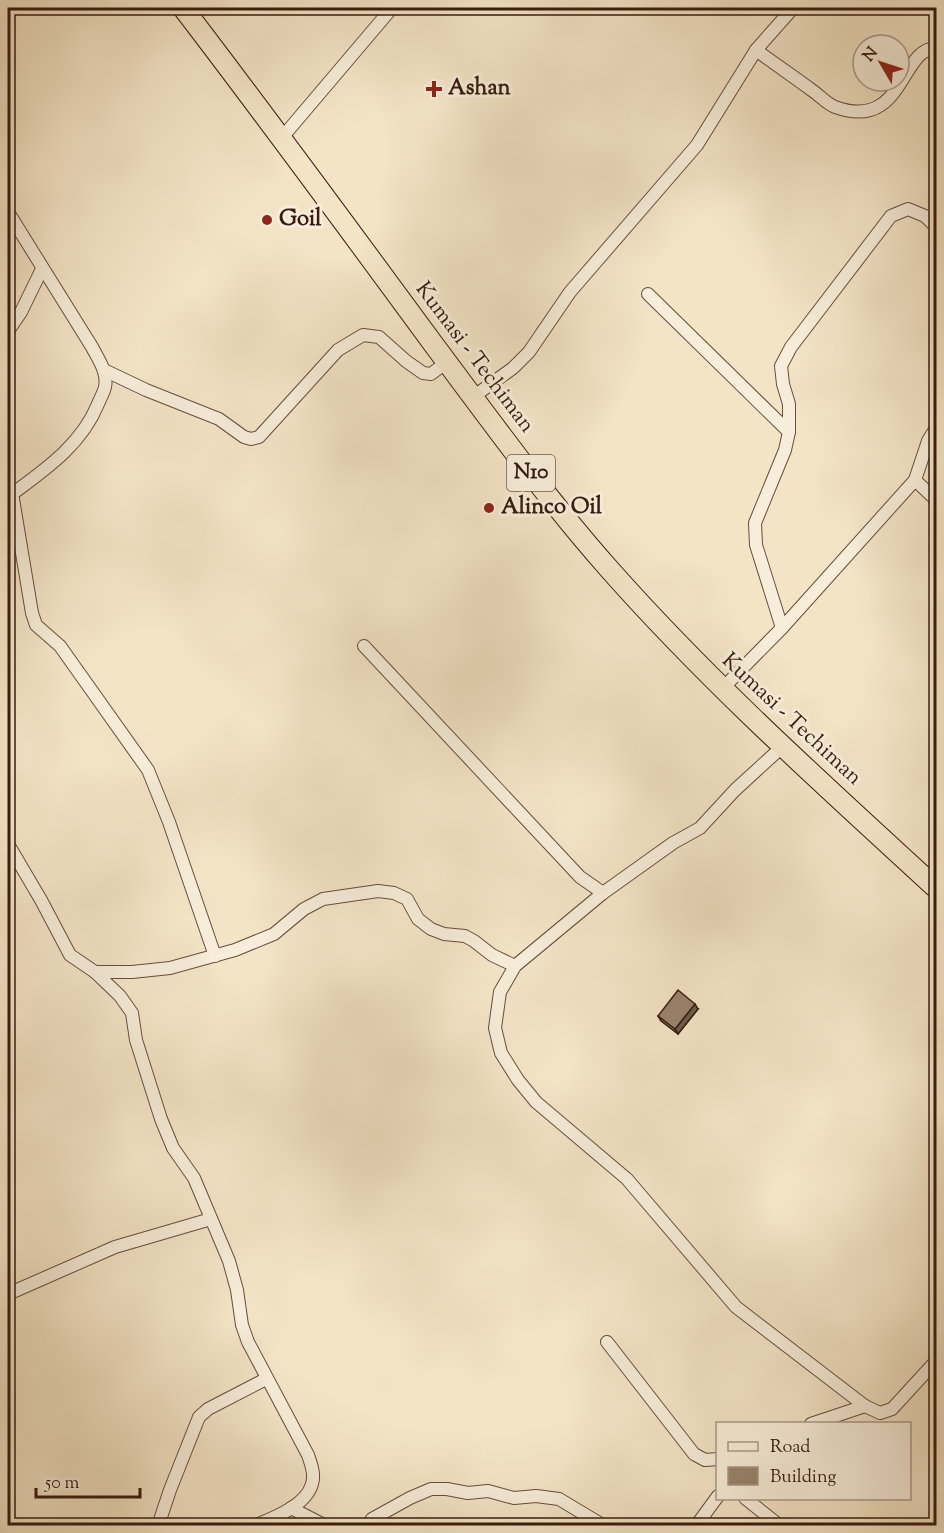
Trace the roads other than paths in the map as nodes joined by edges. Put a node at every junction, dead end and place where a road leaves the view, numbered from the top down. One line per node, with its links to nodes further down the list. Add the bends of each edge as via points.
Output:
1 (183, 8): 6 (highway, Kumasi - Techiman / N10)
2 (392, 8): 6 (street)
3 (793, 8): 5 (street)
4 (936, 48): 5 (street, via 921,54 882,105 865,112 833,106)
5 (756, 50): 14 (street, via 697,145 570,292 529,352)
6 (280, 140): 12 (highway, Kumasi - Techiman / N10)
7 (8, 212): 9 (street)
8 (936, 227): 16 (street, via 925,216 908,209 891,216 791,347 781,366 789,404)
9 (42, 269): 11 (street); 13 (street)
10 (648, 294): 16 (street)
11 (8, 331)
12 (447, 362): 13 (street, via 430,374 423,373 379,337 363,335 338,350 259,437 251,439 212,415); 14 (highway, Kumasi - Techiman / N10)
13 (104, 370): 18 (street, via 105,386 92,418 73,444)
14 (473, 397): 22 (highway, Kumasi - Techiman / N10, via 605,564)
15 (936, 428): 17 (street)
16 (789, 432): 20 (street, via 755,522 756,545)
17 (915, 480): 19 (street); 20 (street)
18 (10, 495): 27 (street, via 36,625 60,646 148,770 170,822)
19 (936, 500)
20 (782, 628): 22 (street)
21 (364, 646): 26 (street, via 580,877)
22 (722, 689): 23 (highway, Kumasi - Techiman / N10)
23 (782, 747): 25 (highway, Kumasi - Techiman / N10); 26 (street, via 700,828)
24 (8, 844): 29 (street, via 70,955)
25 (936, 888)
26 (603, 893): 28 (street)
27 (215, 956): 28 (street, via 274,934 323,899 378,891 407,899 418,919 431,929 465,936); 29 (street, via 171,968)
28 (515, 966): 35 (street, via 500,992 495,1028 501,1053 518,1080 536,1102 627,1179 736,1308)
29 (95, 972): 30 (street, via 132,1012 136,1040 161,1119 173,1148 194,1178)
30 (211, 1219): 31 (street, via 115,1247); 34 (street, via 229,1261 245,1334)
31 (8, 1294)
32 (608, 1341): 37 (street, via 694,1454)
33 (936, 1361): 35 (street, via 892,1409 880,1413)
34 (266, 1379): 40 (street, via 299,1435 313,1473 312,1485); 41 (street, via 199,1417)
35 (865, 1406): 36 (street)
36 (816, 1422)
37 (716, 1460)
38 (716, 1497): 46 (street)
39 (748, 1500): 47 (street)
40 (291, 1508): 42 (street); 43 (street)
41 (158, 1526)
42 (254, 1526)
43 (326, 1526)
44 (367, 1526): 45 (street, via 372,1519 410,1498 431,1489 447,1489 488,1491 514,1498 560,1499)
45 (604, 1526)
46 (696, 1526)
47 (780, 1526)

